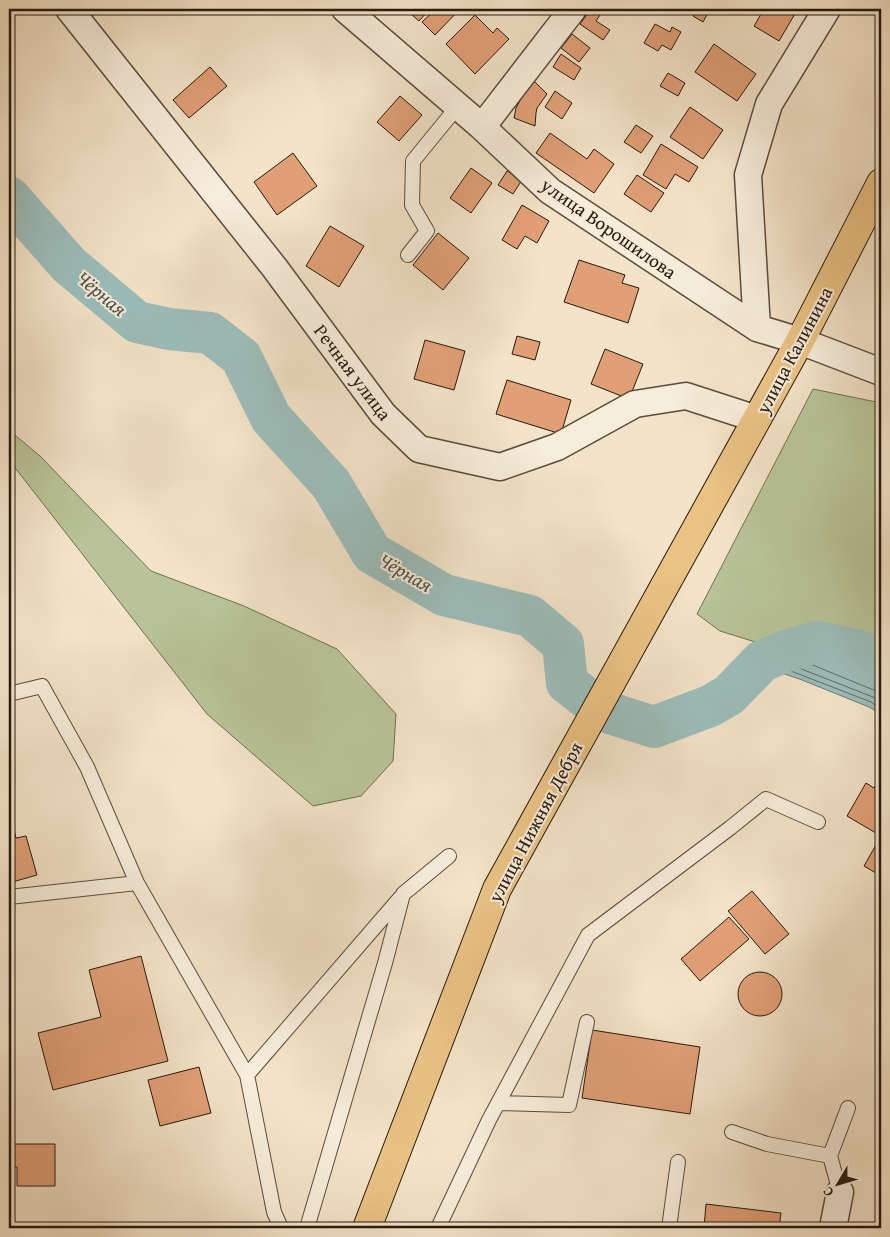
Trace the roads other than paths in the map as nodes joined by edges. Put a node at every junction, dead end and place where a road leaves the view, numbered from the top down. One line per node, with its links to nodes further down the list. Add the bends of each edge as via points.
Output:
1 (69, 9): 12 (street, Речная улица, via 274,267 383,414 419,449 500,467 557,447 635,404 686,396)
2 (344, 9): 5 (street, улица Ворошилова)
3 (573, 9): 6 (street)
4 (827, 9): 9 (street, via 770,104 748,175)
5 (458, 106): 6 (street, улица Ворошилова); 8 (lane, via 413,161 412,205 427,231)
6 (482, 127): 9 (street, улица Ворошилова, via 550,192)
7 (881, 183): 10 (highway, улица Калинина)
8 (408, 255)
9 (757, 328): 10 (street, улица Ворошилова)
10 (800, 341): 11 (street, улица Ворошилова); 12 (highway, улица Калинина)
11 (881, 372)
12 (757, 418): 13 (highway, улица Калинина)
13 (704, 515): 30 (highway, улица Нижняя Дебря, via 496,889)
14 (9, 694): 17 (lane, via 42,686 87,767)
15 (818, 822): 22 (lane, via 766,799 588,935)
16 (449, 856): 18 (lane)
17 (137, 883): 19 (lane); 21 (lane)
18 (403, 894): 21 (lane); 29 (lane)
19 (9, 896)
20 (587, 1022): 22 (lane, via 568,1105)
21 (246, 1075): 28 (lane, via 274,1212)
22 (498, 1103): 31 (lane)
23 (848, 1108): 25 (lane)
24 (732, 1132): 25 (lane, via 768,1144)
25 (830, 1156): 27 (lane)
26 (678, 1162): 32 (lane)
27 (840, 1192): 33 (street)
28 (281, 1228)
29 (307, 1228)
30 (367, 1228)
31 (438, 1228)
32 (668, 1228)
33 (833, 1228)

